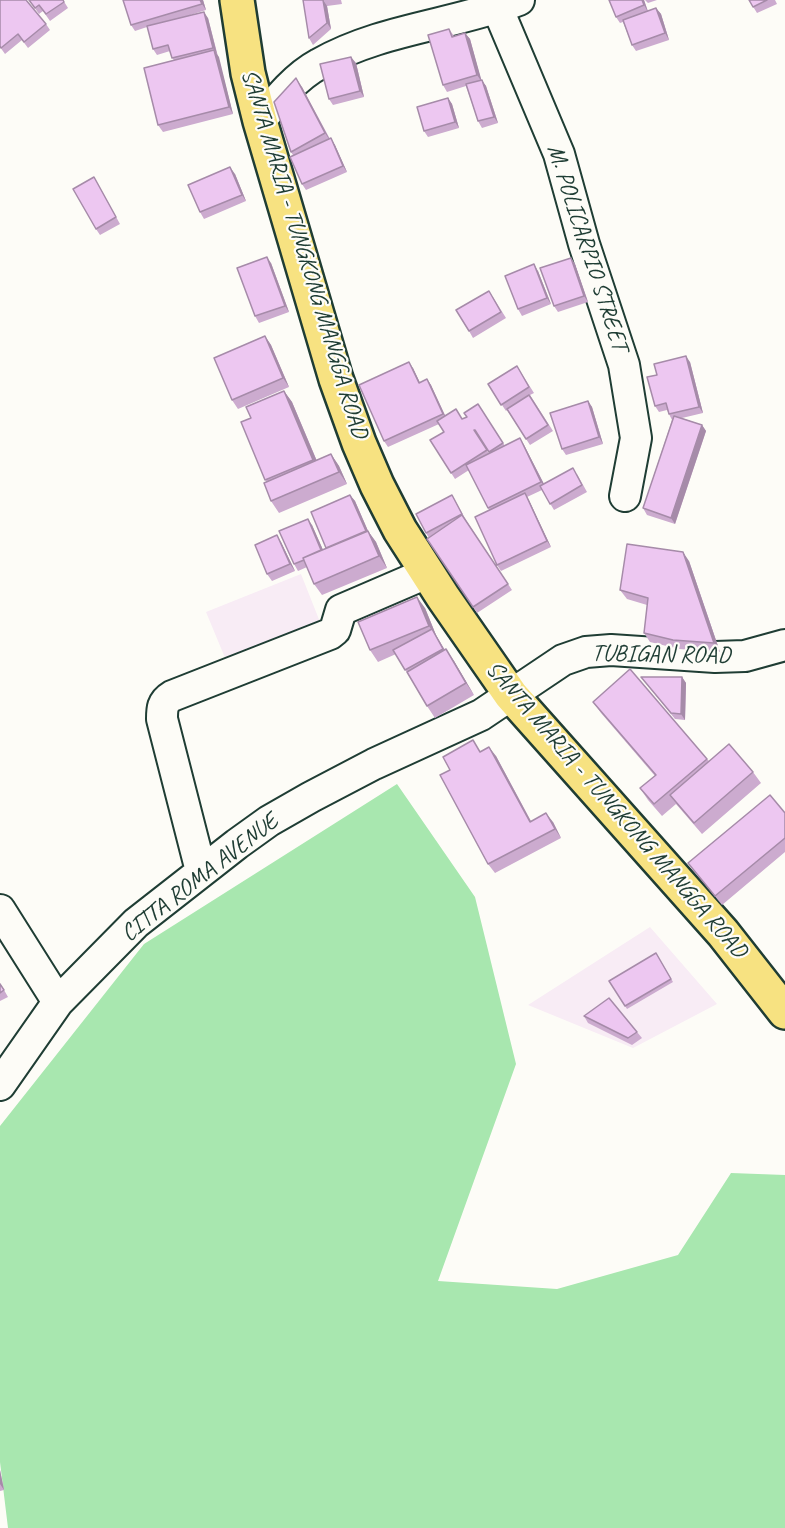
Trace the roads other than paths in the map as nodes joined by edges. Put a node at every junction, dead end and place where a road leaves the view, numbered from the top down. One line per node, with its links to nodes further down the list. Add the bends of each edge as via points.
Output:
1 (237, 0): 3 (main road, SANTA MARIA - TUNGKONG MANGGA ROAD)
2 (503, 3): 3 (street, M. POLICARPIO STREET, via 364,43 318,64 283,92); 4 (street, M. POLICARPIO STREET, via 559,154 624,365 636,438)
3 (260, 120): 5 (main road, SANTA MARIA - TUNGKONG MANGGA ROAD, via 336,379 359,443 400,530)
4 (625, 496)
5 (427, 573): 7 (main road, SANTA MARIA - TUNGKONG MANGGA ROAD); 8 (street, via 341,610 330,634 183,691 163,704 162,719)
6 (785, 645): 7 (street, TUBIGAN ROAD, via 745,656 586,652 563,660)
7 (511, 695): 8 (street, CITTA ROMA AVENUE, via 482,715 311,797 269,821); 11 (main road, SANTA MARIA - TUNGKONG MANGGA ROAD, via 723,933)
8 (201, 871): 10 (street, CITTA ROMA AVENUE, via 136,923)
9 (0, 910): 10 (street)
10 (58, 1002): 12 (street, CITTA ROMA AVENUE)
11 (785, 1012)
12 (0, 1085)

